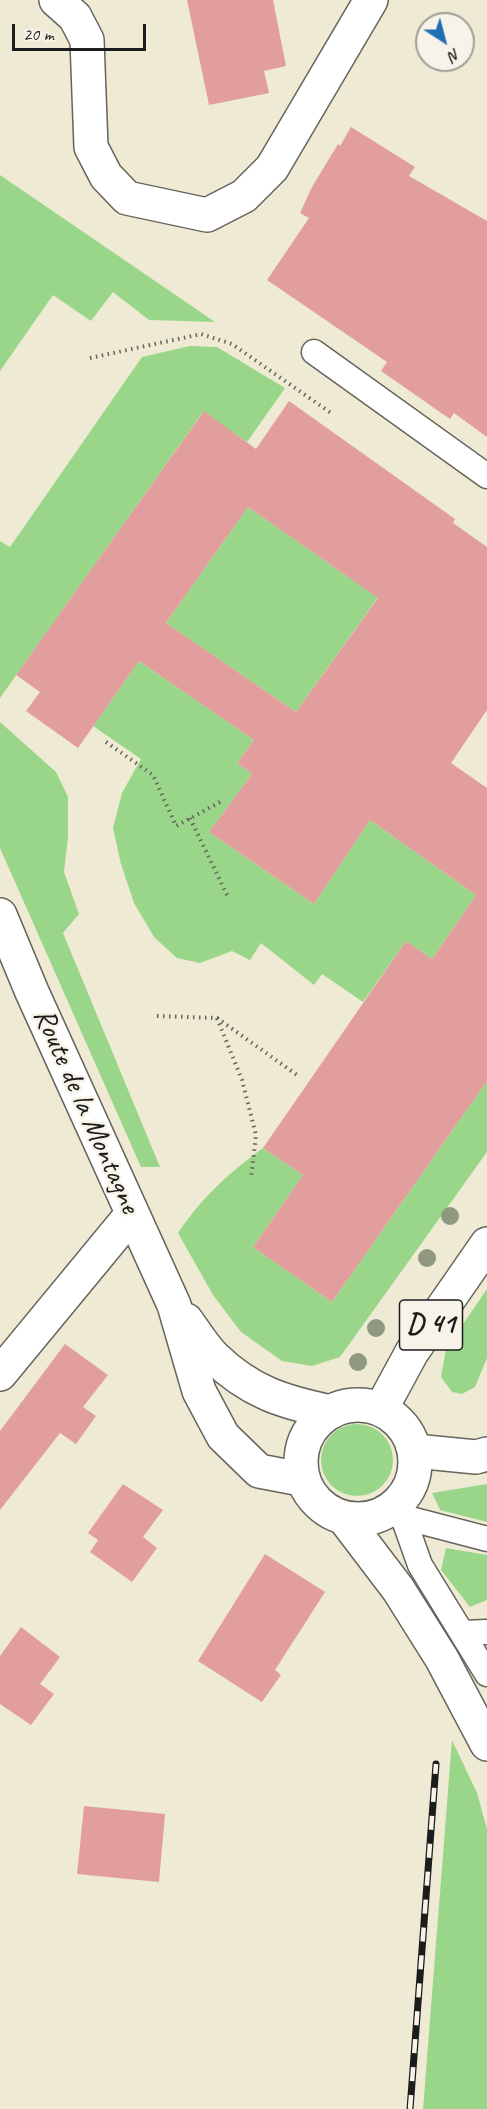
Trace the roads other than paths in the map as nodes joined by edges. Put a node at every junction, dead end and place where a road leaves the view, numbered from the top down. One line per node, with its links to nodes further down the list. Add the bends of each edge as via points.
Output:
1 (56, 0): 2 (main road, via 75,17 87,40 91,147 106,176 127,198 207,215 244,196 272,168)
2 (371, 0)
3 (314, 352): 4 (lane)
4 (487, 476)
5 (0, 915): 6 (main road, Route de la Montagne)
6 (132, 1214): 8 (main road, Route de la Montagne); 9 (main road)
7 (487, 1244): 10 (main road, D 41, via 412,1352)
8 (174, 1305): 11 (main road, Route de la Montagne, via 213,1356 250,1386 291,1403); 14 (main road, Route de la Montagne, via 199,1391 223,1436 259,1471)
9 (0, 1374)
10 (381, 1409): 11 (main road, via 356,1405); 12 (main road, via 396,1419)
11 (331, 1412): 14 (main road, via 311,1428 301,1451)
12 (415, 1451): 13 (main road, via 476,1457); 15 (main road, via 415,1470)
13 (487, 1454)
14 (301, 1479): 16 (main road, via 325,1510)
15 (400, 1510): 16 (main road, via 363,1520); 17 (lane); 19 (lane, via 420,1565)
16 (344, 1518): 21 (main road, via 398,1589 442,1659)
17 (487, 1539)
18 (487, 1632): 19 (lane)
19 (463, 1633): 20 (lane)
20 (487, 1674)
21 (487, 1744)

